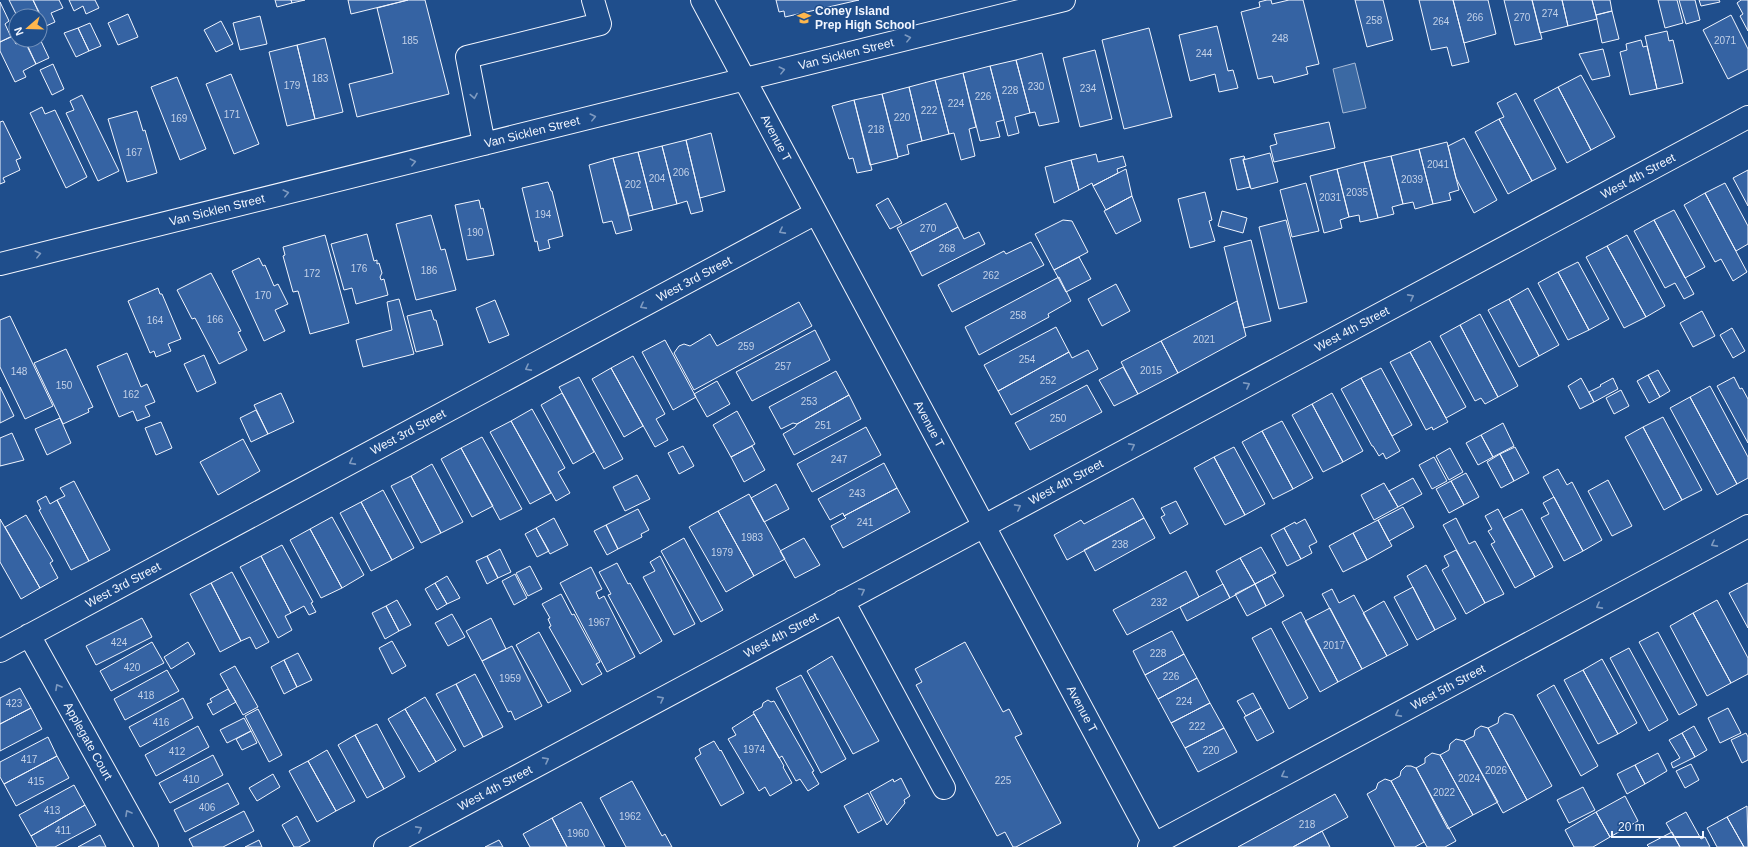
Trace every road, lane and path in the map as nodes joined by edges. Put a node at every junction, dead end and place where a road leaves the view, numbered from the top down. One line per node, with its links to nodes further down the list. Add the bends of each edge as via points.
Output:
1 (593, 0): 6 (street, one-way to 6, via 600,24 467,57)
2 (702, 0): 4 (street, Avenue T)
3 (1061, 0): 4 (street, Van Sicklen Street, one-way to 3)
4 (744, 79): 6 (street, Van Sicklen Street, one-way to 4); 7 (street, Avenue T)
5 (1748, 117): 9 (street, West 4th Street, one-way to 5)
6 (484, 144): 8 (street, Van Sicklen Street, one-way to 6)
7 (816, 213): 9 (street, Avenue T); 12 (street, West 3rd Street, one-way to 12)
8 (0, 264)
9 (983, 526): 11 (street, West 4th Street, one-way to 9); 15 (street, Avenue T)
10 (1748, 526): 15 (street, West 5th Street, one-way to 15)
11 (843, 601): 14 (street); 17 (street, West 4th Street, one-way to 11)
12 (29, 635): 13 (street, West 3rd Street); 16 (street, Applegate Court, one-way to 12)
13 (0, 651)
14 (944, 788)
15 (1153, 846)
16 (147, 847)
17 (385, 847)

